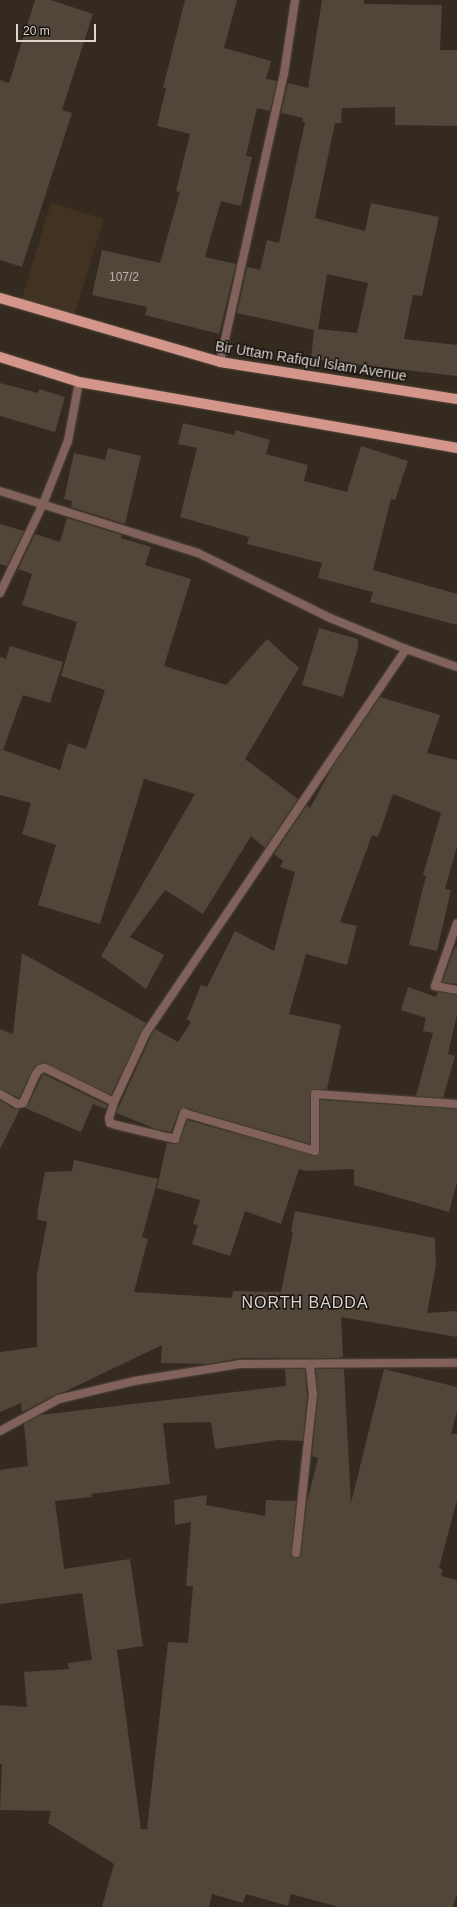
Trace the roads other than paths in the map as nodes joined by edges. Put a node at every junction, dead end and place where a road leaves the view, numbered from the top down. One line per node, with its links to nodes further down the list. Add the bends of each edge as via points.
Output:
1 (295, 0): 4 (street, via 284,74)
2 (0, 298): 4 (main road, Bir Uttam Rafiqul Islam Avenue)
3 (0, 357): 5 (main road)
4 (220, 362): 6 (main road, Bir Uttam Rafiqul Islam Avenue)
5 (79, 382): 7 (main road); 9 (street, via 68,440)
6 (457, 399)
7 (457, 448)
8 (0, 491): 9 (street)
9 (44, 504): 10 (street); 11 (street, via 198,553 330,618)
10 (0, 593)
11 (406, 649): 12 (street); 16 (street, via 146,1033)
12 (457, 667)
13 (457, 923): 14 (street, via 435,986)
14 (457, 990)
15 (0, 1094): 16 (street, via 17,1104 23,1104 36,1074 45,1068)
16 (114, 1102): 17 (street, via 109,1118 110,1124 175,1139 184,1113 315,1151 314,1094)
17 (457, 1104)
18 (457, 1363): 19 (street)
19 (310, 1364): 20 (street, via 240,1364 134,1381 59,1399); 21 (street, via 313,1395)
20 (0, 1431)
21 (296, 1553)

